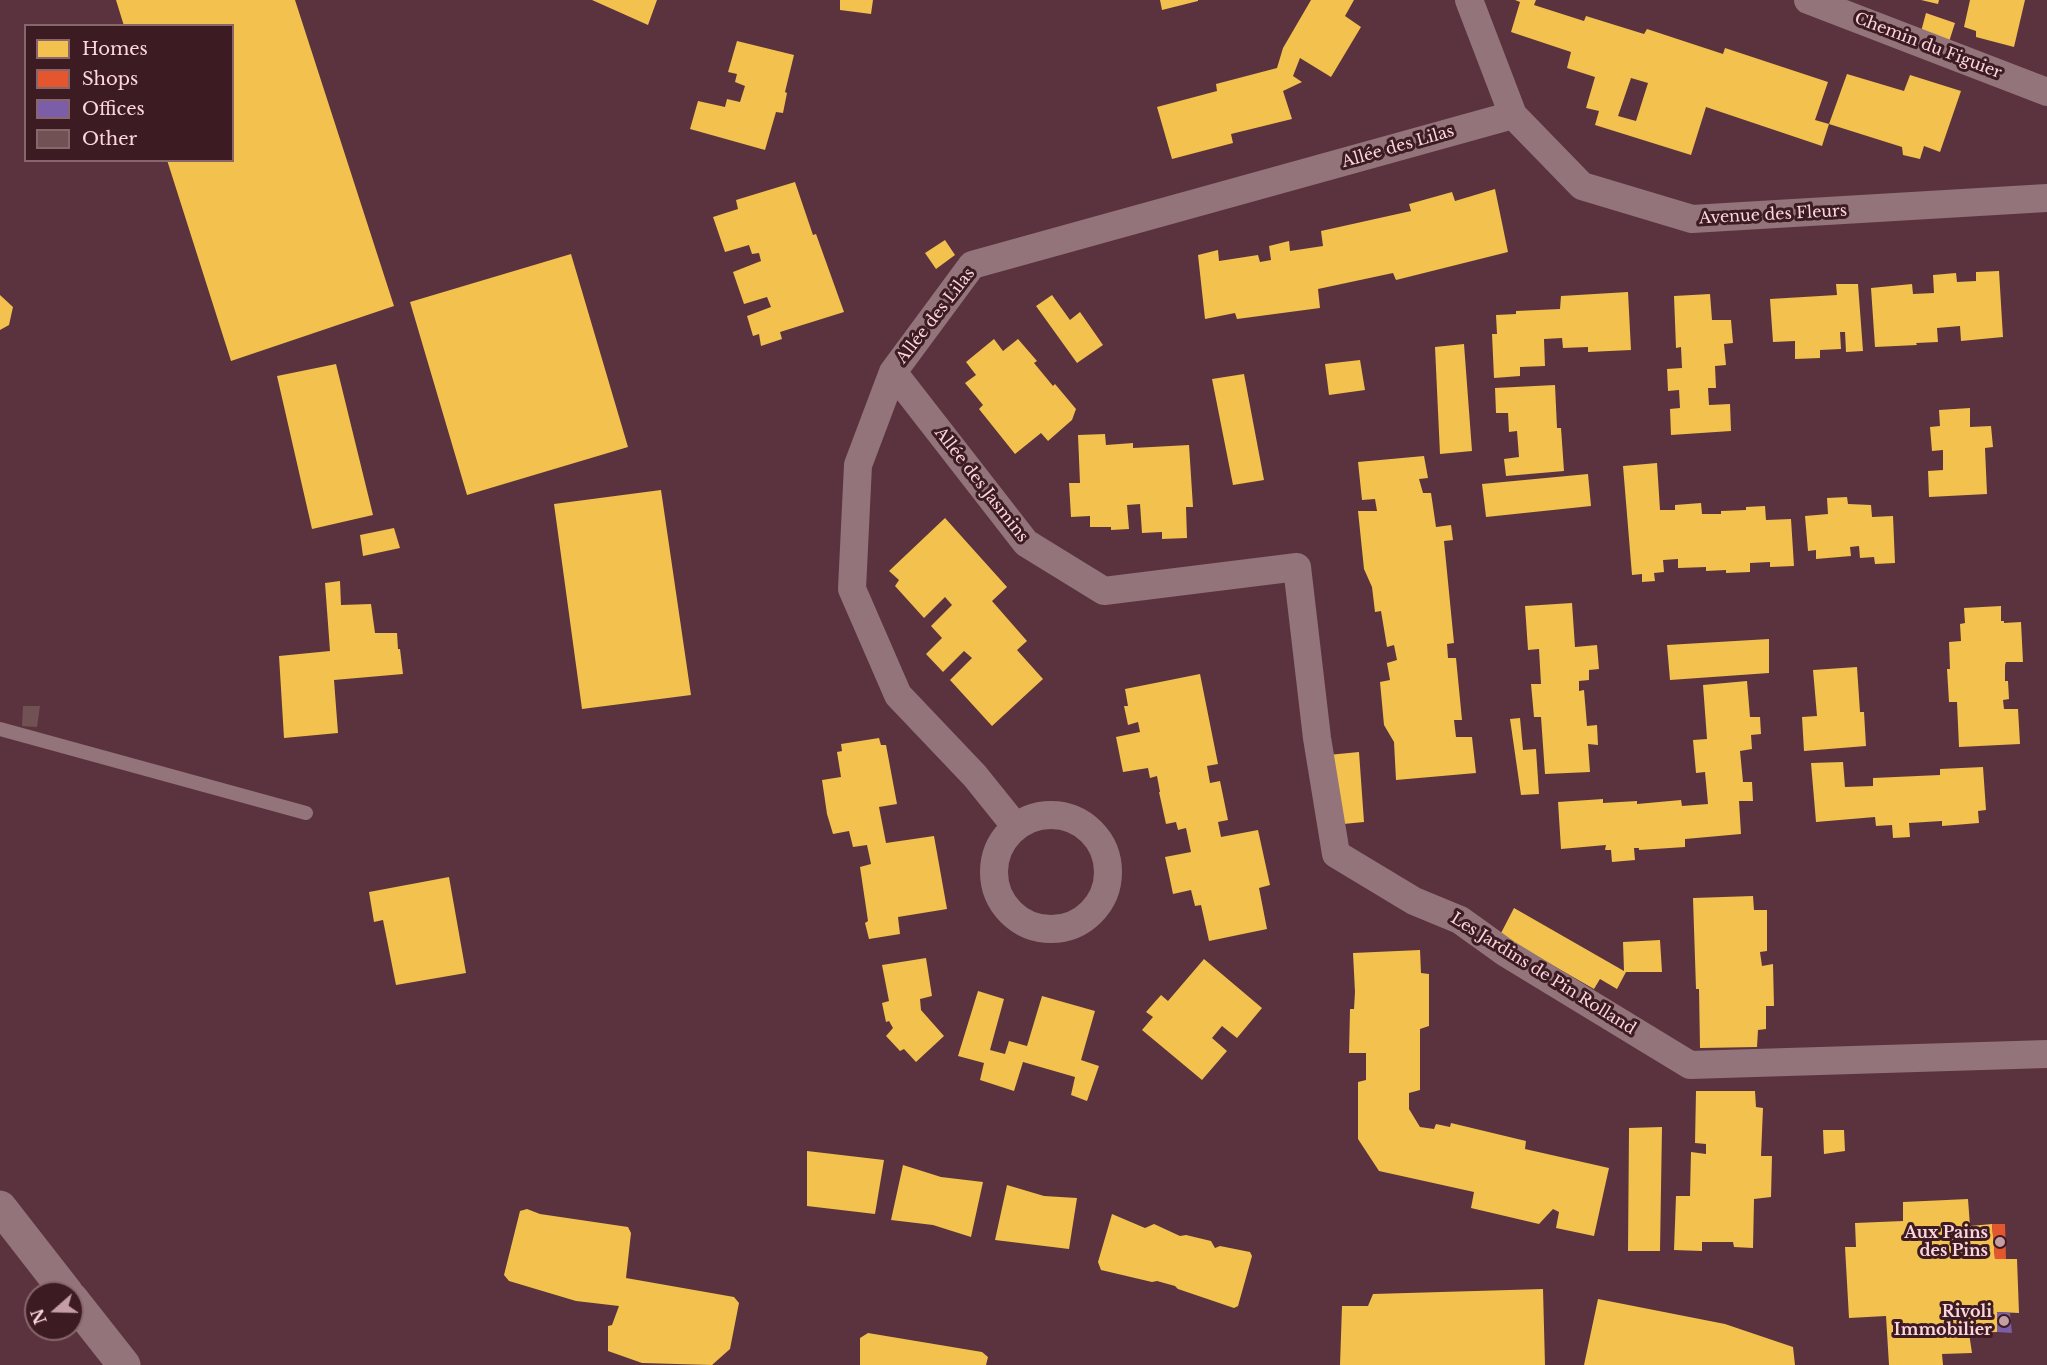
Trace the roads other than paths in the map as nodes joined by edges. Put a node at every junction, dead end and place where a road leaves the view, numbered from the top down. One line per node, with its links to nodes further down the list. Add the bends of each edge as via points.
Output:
1 (1469, 0): 4 (street, Avenue des Fleurs)
2 (1808, 0): 3 (street, Chemin du Figuier)
3 (2047, 92)
4 (1513, 114): 5 (street, Avenue des Fleurs, via 1582,186 1692,219); 6 (street, Allée des Lilas, via 972,265)
5 (2047, 198)
6 (893, 372): 7 (street, Allée des Jasmins, via 1026,543 1104,591); 10 (street, Allée des Lilas, via 858,465 852,589 898,695 975,776)
7 (1297, 567): 11 (street, Les Jardins de Pin Rolland, via 1317,738 1336,854 1414,901 1460,920 1506,954 1690,1065)
8 (0, 729): 9 (lane)
9 (306, 813)
10 (1016, 827): 10 (street, via 995,858 994,878 999,896 1010,912 1025,924 1062,929 1095,910 1105,894 1109,876 1107,857 1086,826 1051,815 1032,818)
11 (2047, 1054)
12 (0, 1207): 15 (main road)
13 (0, 1242): 14 (main road)
14 (31, 1281)
15 (59, 1281)
16 (84, 1314): 19 (main road)
17 (78, 1341): 18 (main road)
18 (97, 1365)
19 (124, 1365)

